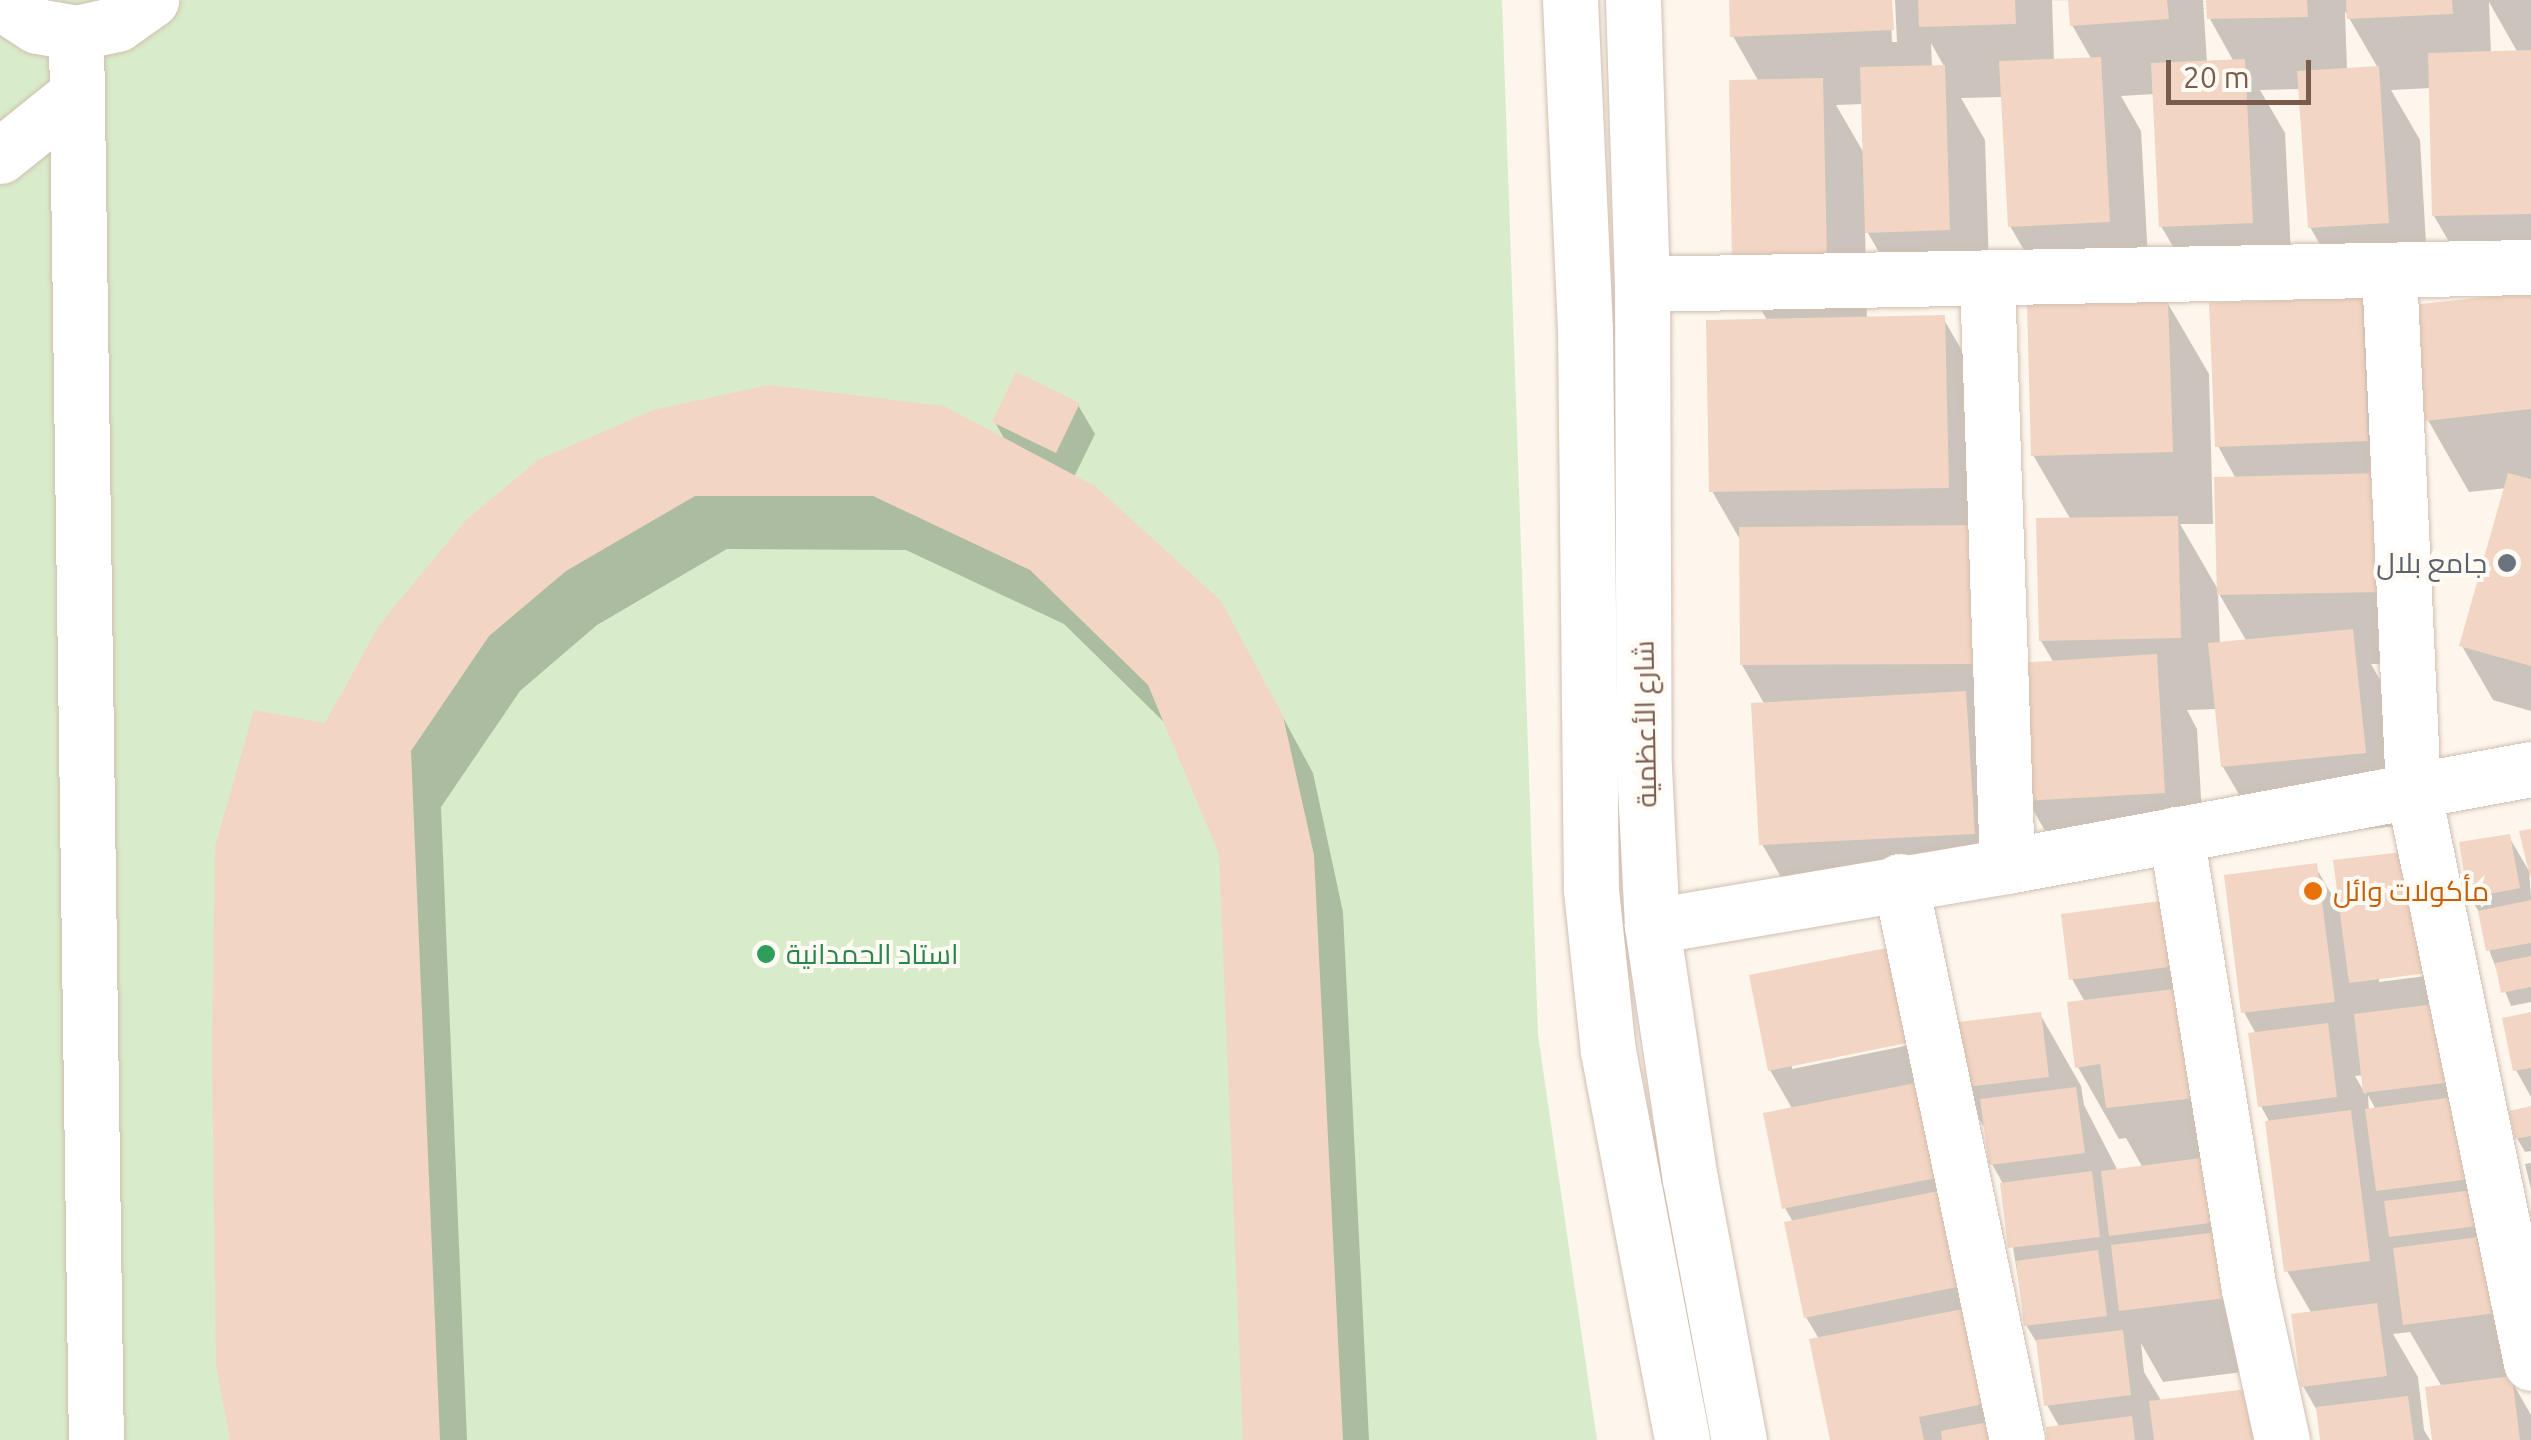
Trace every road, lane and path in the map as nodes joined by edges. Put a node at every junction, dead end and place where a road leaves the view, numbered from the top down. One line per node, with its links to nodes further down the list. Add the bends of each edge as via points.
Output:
1 (152, 0): 5 (street, via 117,24)
2 (1570, 0): 20 (street, via 1585,329 1591,890 1608,1051)
3 (1633, 0): 11 (street, شارع الأعظمية)
4 (0, 2): 5 (street, via 36,26)
5 (76, 34): 6 (street)
6 (76, 95): 7 (street); 19 (street)
7 (0, 156)
8 (2531, 267): 9 (street)
9 (2389, 271): 10 (street); 13 (street)
10 (1987, 279): 11 (street); 15 (street)
11 (1642, 284): 17 (street, شارع الأعظمية, via 1644,768)
12 (2531, 769): 13 (street)
13 (2413, 790): 14 (street); 18 (street)
14 (2176, 834): 15 (street); 23 (street, via 2249,1289)
15 (2007, 866): 16 (street)
16 (1900, 881): 17 (street); 22 (street)
17 (1652, 926): 21 (street, شارع الأعظمية)
18 (2531, 1363)
19 (96, 1440)
20 (1682, 1440)
21 (1739, 1440)
22 (2017, 1440)
23 (2282, 1440)

